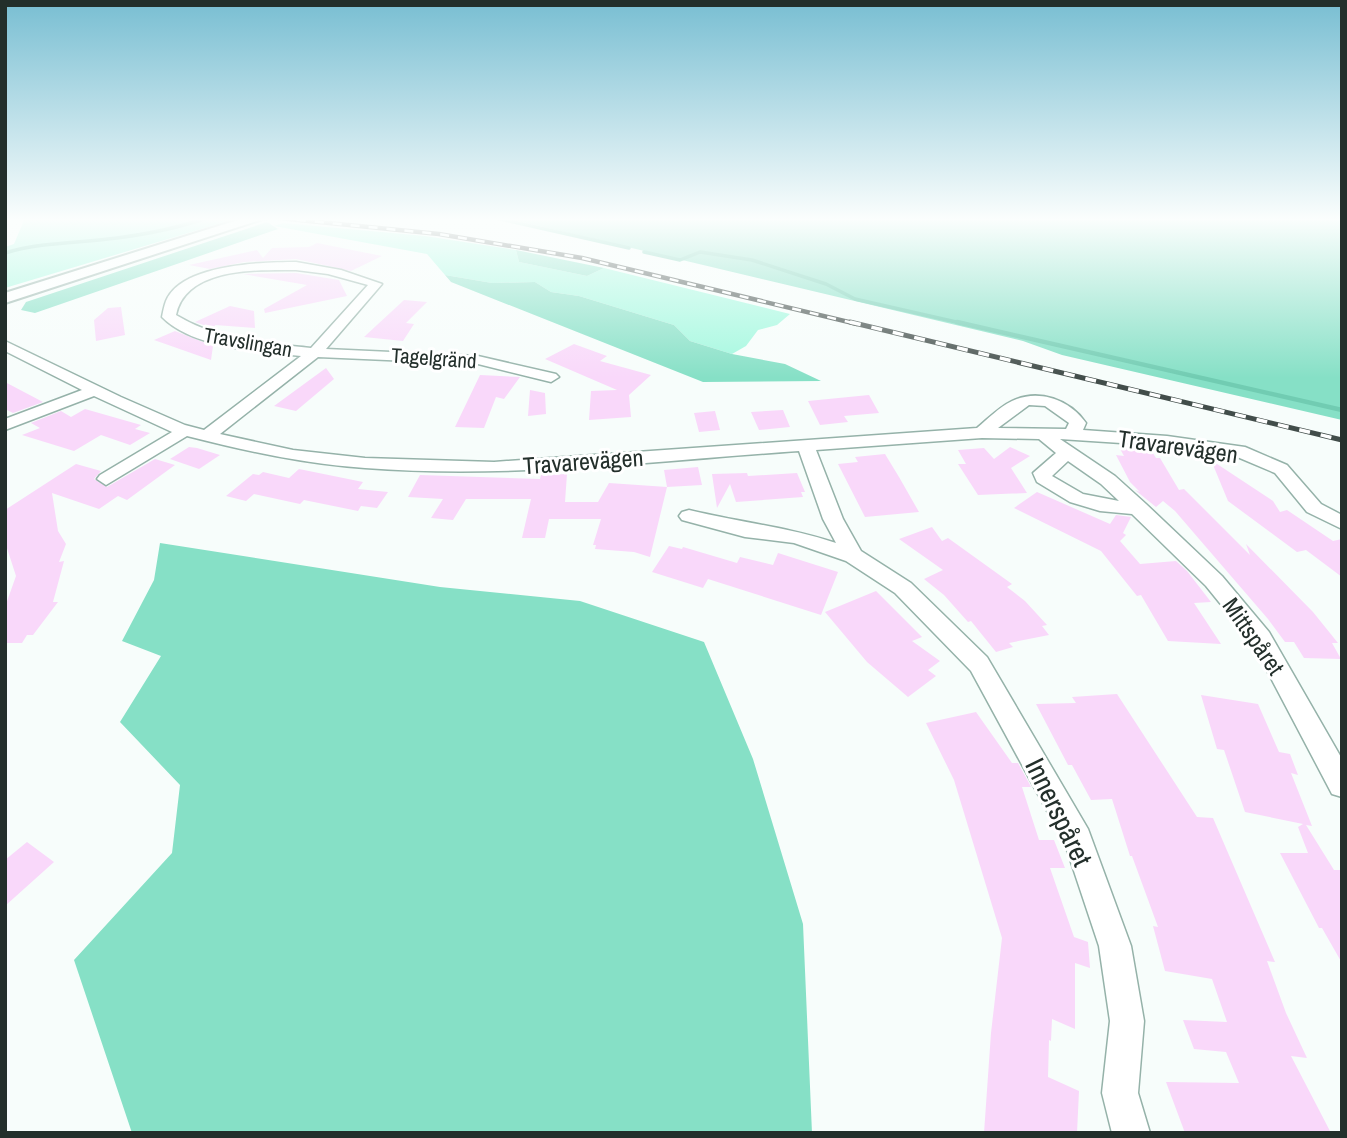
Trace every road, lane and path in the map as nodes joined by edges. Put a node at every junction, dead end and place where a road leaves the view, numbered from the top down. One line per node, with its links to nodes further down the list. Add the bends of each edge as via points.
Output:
1 (92, 271): 4 (main road)
2 (234, 271): 6 (street, Travslingan, via 213,275 174,295 168,304 169,317 198,334)
3 (329, 271): 6 (street, Travslingan, via 376,284)
4 (5, 298)
5 (5, 345): 8 (street, Travarevägen)
6 (315, 352): 7 (street, Tagelgränd, via 480,360); 12 (street)
7 (551, 377)
8 (95, 390): 9 (street); 10 (street, Travarevägen)
9 (5, 425)
10 (186, 430): 12 (street, Travarevägen); 16 (street)
11 (982, 433): 13 (street, Travarevägen); 14 (street, via 1018,404 1036,401 1062,407 1072,415 1078,423); 15 (street, Travarevägen)
12 (209, 435): 15 (street, Travarevägen, via 293,455 429,466 494,467)
13 (1046, 436): 14 (street, Mittspåret)
14 (1069, 444): 17 (street, Mittspåret); 17 (street, via 1042,473 1043,478 1100,507); 20 (street, Travarevägen, via 1167,441 1239,451 1281,469 1314,508)
15 (806, 446): 19 (street, Innerspåret)
16 (106, 479)
17 (1139, 508): 23 (street, Mittspåret, via 1214,581 1261,638)
18 (689, 516): 21 (street, Innerspåret)
19 (833, 519): 21 (street, Innerspåret); 22 (street, Innerspåret)
20 (1342, 523)
21 (788, 536): 22 (street, Innerspåret)
22 (853, 556): 24 (street, Innerspåret, via 903,588 979,664 1077,839 1115,946 1127,1021 1120,1093)
23 (1342, 785)
24 (1131, 1133)

